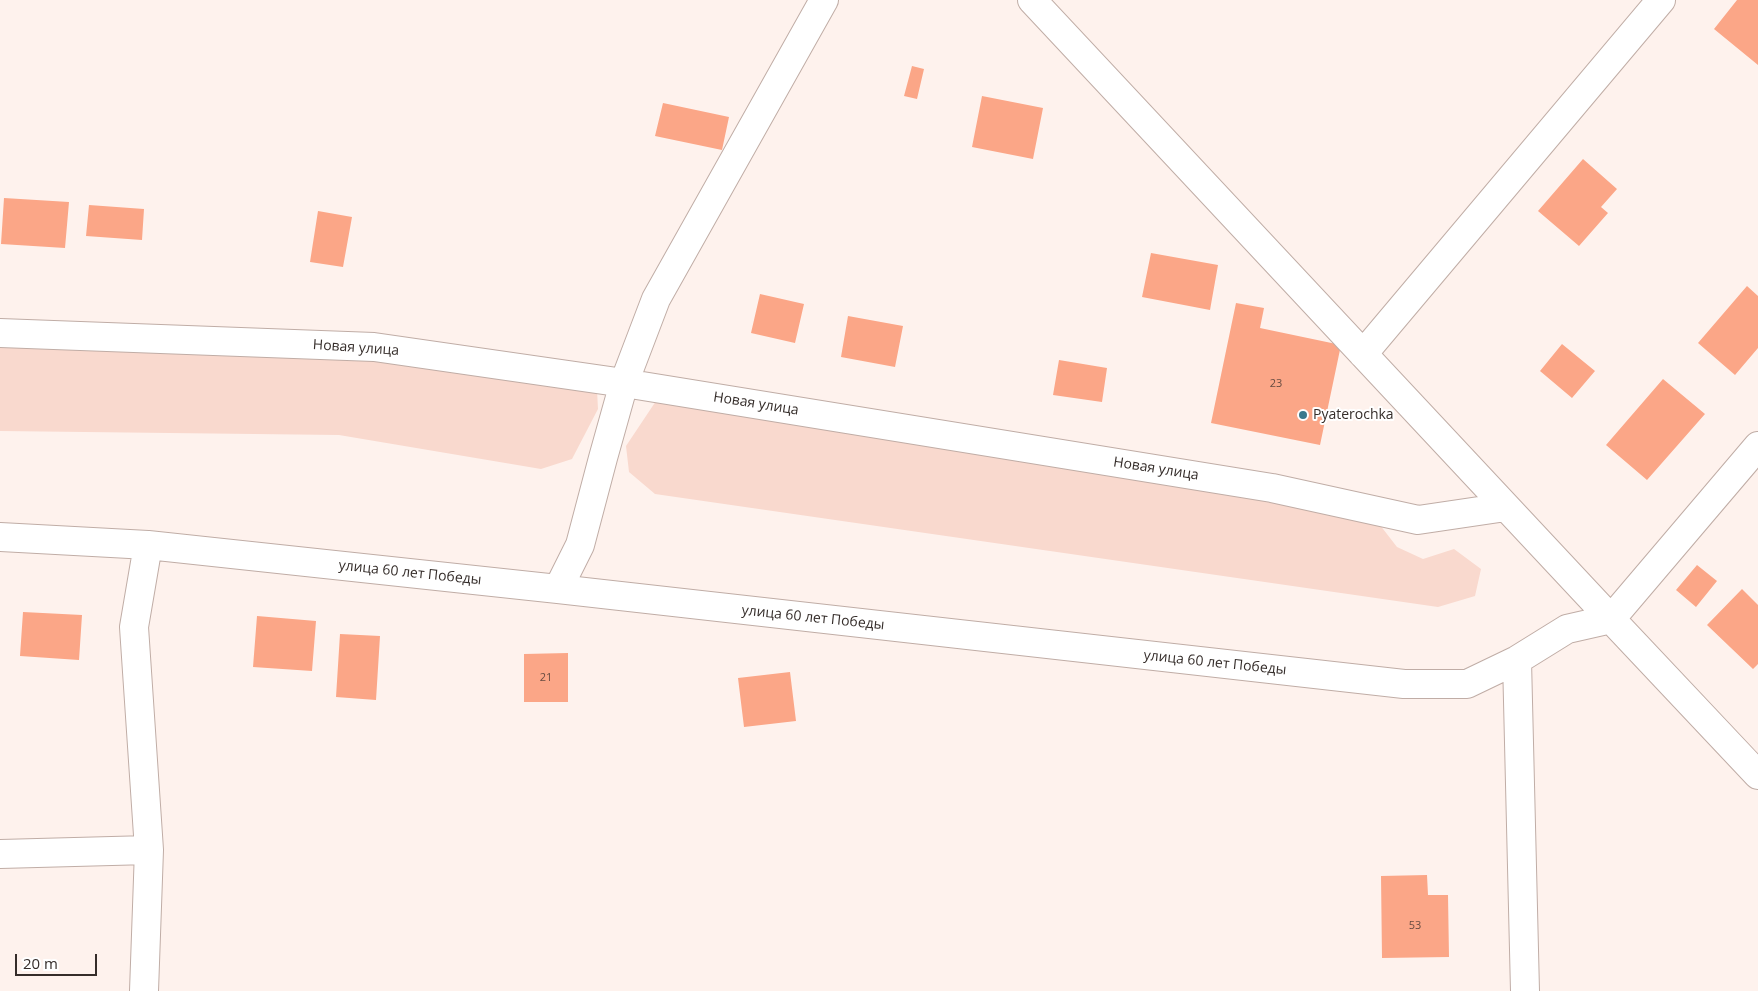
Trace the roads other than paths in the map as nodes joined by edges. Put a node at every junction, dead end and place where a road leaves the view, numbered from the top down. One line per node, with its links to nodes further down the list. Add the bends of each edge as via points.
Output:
1 (824, 0): 6 (street, via 656,299)
2 (1032, 0): 5 (street)
3 (1661, 0): 5 (street)
4 (0, 333): 6 (street, Новая улица, via 374,347)
5 (1364, 354): 8 (street)
6 (624, 383): 8 (street, Новая улица, via 1272,488 1418,520); 11 (street, via 580,545)
7 (1758, 446): 12 (street)
8 (1506, 507): 12 (street)
9 (0, 537): 10 (street, улица 60 лет Победы)
10 (148, 545): 11 (street, улица 60 лет Победы); 15 (street, via 134,627)
11 (558, 589): 13 (street, улица 60 лет Победы, via 1404,684 1467,684)
12 (1611, 619): 13 (street, улица 60 лет Победы, via 1567,629); 14 (street)
13 (1517, 660): 18 (street)
14 (1758, 775)
15 (149, 850): 16 (street); 17 (street)
16 (0, 854)
17 (144, 991)
18 (1525, 991)

